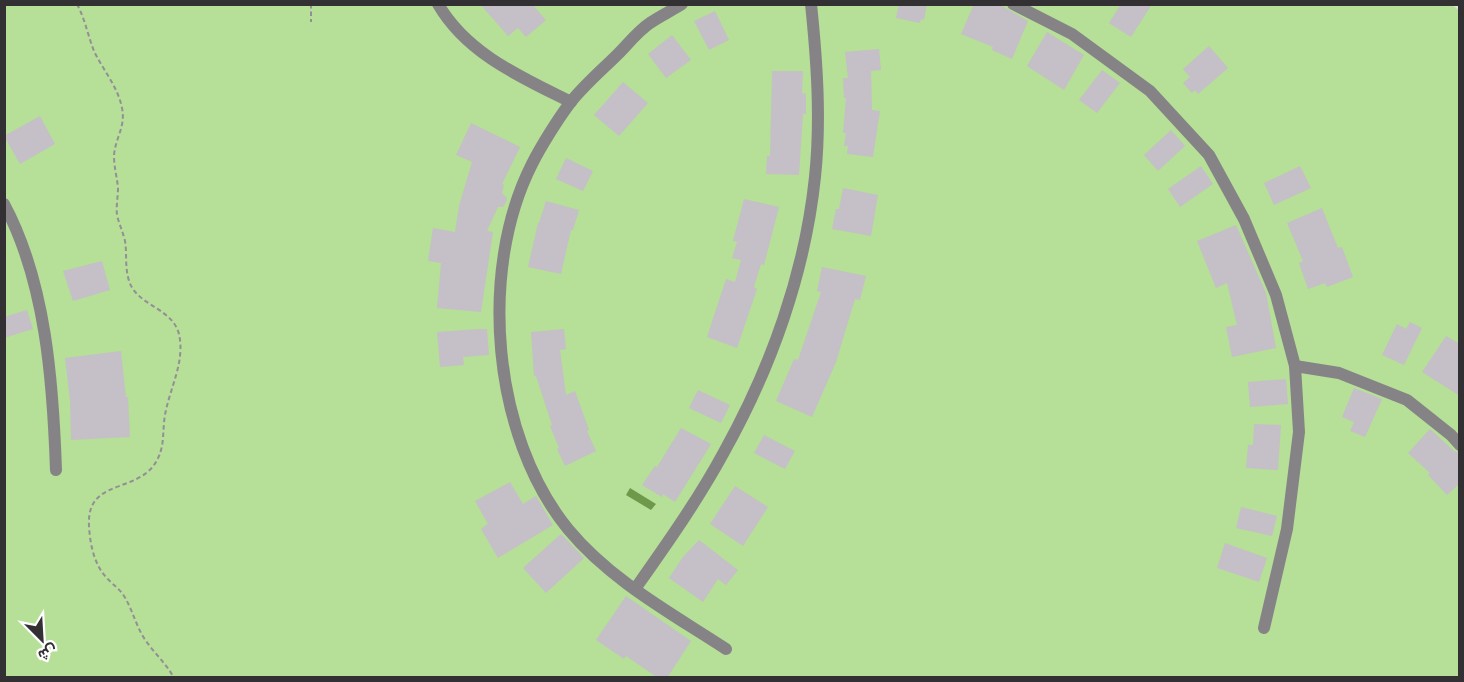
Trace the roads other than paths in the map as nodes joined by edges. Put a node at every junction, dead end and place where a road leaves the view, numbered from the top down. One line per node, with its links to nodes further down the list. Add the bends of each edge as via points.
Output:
1 (438, 4): 5 (street, via 449,23 475,48)
2 (682, 4): 5 (street, via 648,24)
3 (811, 4): 10 (street, via 819,92 815,177 786,314 755,393 724,453)
4 (1013, 4): 7 (street, via 1072,34 1150,91 1209,155 1244,219 1276,295)
5 (571, 102): 10 (street, via 532,164 508,224 499,299 501,355 509,410 534,477 567,529 600,563)
6 (4, 204): 9 (street, via 28,261 42,319)
7 (1295, 366): 8 (street, via 1339,373 1407,400); 11 (street, via 1299,432 1287,529)
8 (1460, 445)
9 (56, 470)
10 (635, 589): 12 (street)
11 (1264, 628)
12 (726, 649)

